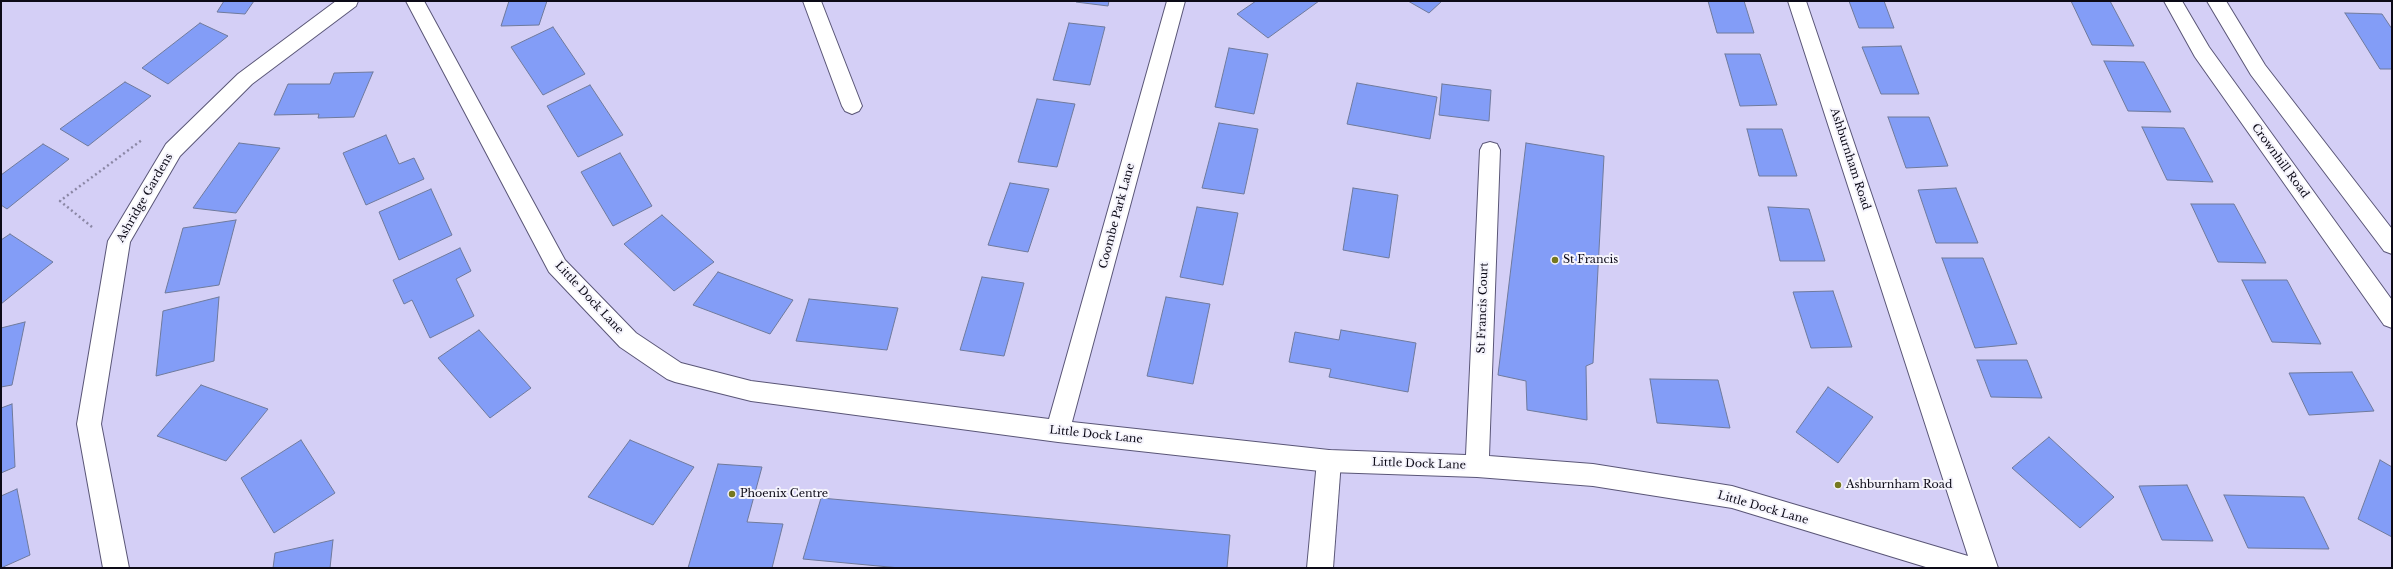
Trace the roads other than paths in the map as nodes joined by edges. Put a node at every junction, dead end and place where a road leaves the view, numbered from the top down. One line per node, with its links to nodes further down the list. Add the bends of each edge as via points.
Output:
1 (349, 1): 15 (street, Ashridge Gardens, via 245,79 173,150 119,241 89,424)
2 (414, 1): 12 (street, Little Dock Lane, via 557,266 628,340 675,372 751,391)
3 (812, 1): 8 (street)
4 (1176, 1): 12 (street, Coombe Park Lane)
5 (1797, 1): 18 (street, Ashburnham Road)
6 (2173, 1): 11 (street, Crownhill Road, via 2202,52)
7 (2216, 1): 10 (street, via 2258,70)
8 (852, 106)
9 (1490, 150): 14 (street, St Francis Court)
10 (2392, 245)
11 (2392, 318)
12 (1058, 431): 13 (street, Little Dock Lane)
13 (1329, 460): 14 (street, Little Dock Lane); 16 (street)
14 (1477, 466): 17 (street, Little Dock Lane, via 1593,475 1732,497)
15 (116, 568)
16 (1320, 568)
17 (1969, 568)
18 (1985, 568)

